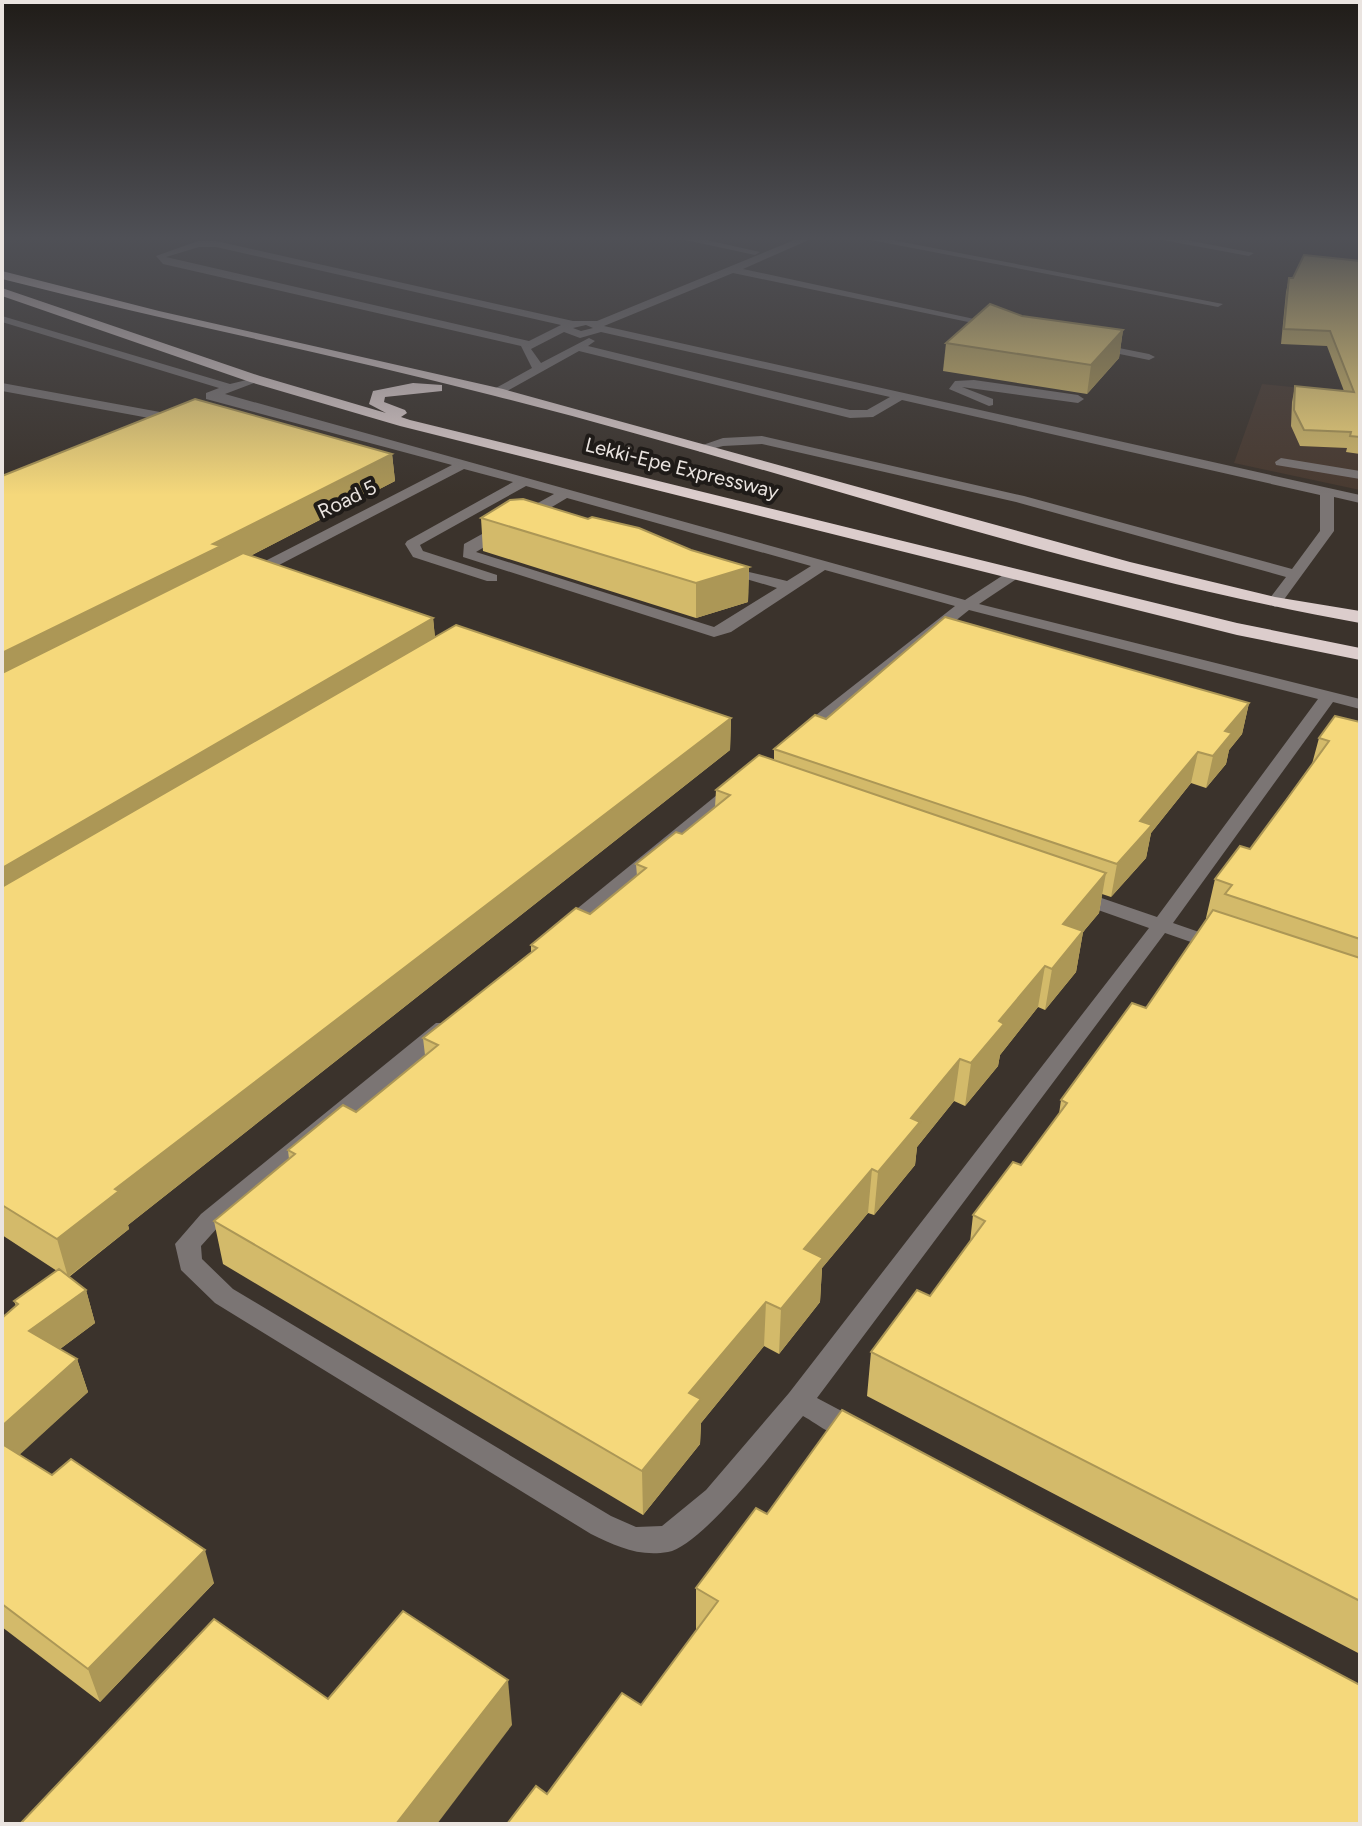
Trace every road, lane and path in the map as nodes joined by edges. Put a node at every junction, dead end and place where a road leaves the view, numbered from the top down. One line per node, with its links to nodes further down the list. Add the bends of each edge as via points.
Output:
1 (19, 324): 18 (street)
2 (96, 324): 16 (highway, Lekki-Epe Expressway)
3 (199, 324): 19 (highway, Lekki-Epe Expressway)
4 (438, 324): 12 (street)
5 (569, 324): 8 (street)
6 (609, 324): 10 (street)
7 (993, 324): 9 (street)
8 (572, 325): 10 (street, via 573,334); 12 (street)
9 (1011, 328)
10 (598, 329): 13 (street); 20 (street)
11 (1088, 344): 14 (street)
12 (530, 345): 15 (street, via 525,348 527,356)
13 (581, 348): 15 (street); 20 (street, via 850,414 869,414)
14 (1149, 357)
15 (539, 370): 19 (street)
16 (255, 379): 18 (street); 27 (highway, Lekki-Epe Expressway)
17 (2, 387): 23 (street)
18 (230, 388): 29 (street, via 207,398)
19 (498, 392): 26 (highway, Lekki-Epe Expressway)
20 (903, 395): 25 (street)
21 (1068, 408): 25 (street, via 1078,399 974,384 959,383 955,389 994,404 1058,417 1062,419)
22 (174, 411): 23 (street)
23 (160, 416): 24 (street)
24 (131, 428)
25 (1055, 430): 32 (street)
26 (700, 448): 35 (highway, Lekki-Epe Expressway); 40 (street, via 762,440 1019,499)
27 (556, 460): 35 (highway, via 515,443 391,410 376,404 378,394 413,387 499,400 824,494); 39 (highway, Lekki-Epe Expressway)
28 (1281, 462): 30 (street)
29 (460, 466): 31 (street); 38 (street, Road 5)
30 (1360, 475)
31 (522, 483): 33 (street); 47 (street, via 412,544 418,554)
32 (1327, 492): 34 (street); 40 (street, via 1327,531)
33 (564, 494): 37 (street); 43 (street, via 537,516 469,547 468,554 714,632)
34 (1360, 499)
35 (896, 503): 44 (highway, Lekki-Epe Expressway)
36 (713, 565): 43 (street)
37 (822, 565): 43 (street); 45 (street)
38 (254, 573): 41 (street, Road 5); 42 (street)
39 (1016, 573): 45 (street); 48 (highway, Lekki-Epe Expressway)
40 (1293, 574): 44 (street)
41 (235, 582)
42 (283, 583)
43 (790, 587)
44 (1275, 602): 46 (highway, Lekki-Epe Expressway)
45 (971, 606): 49 (street); 51 (street, via 941,622)
46 (1360, 617)
47 (702, 644)
48 (1360, 654)
49 (1328, 697): 50 (street); 54 (street)
50 (1360, 704)
51 (788, 746)
52 (760, 786): 55 (street, via 746,780)
53 (1057, 889): 54 (street)
54 (1161, 925): 56 (street); 58 (street)
55 (544, 945)
56 (1232, 950)
57 (461, 1014): 58 (street, via 210,1220 188,1244 190,1263 224,1296 634,1540 668,1539 716,1499)
58 (799, 1401): 59 (street)
59 (883, 1446)

